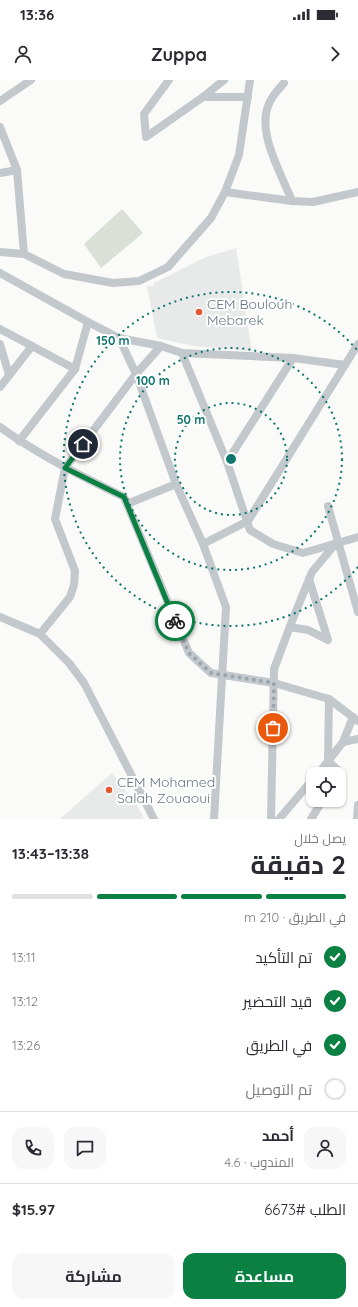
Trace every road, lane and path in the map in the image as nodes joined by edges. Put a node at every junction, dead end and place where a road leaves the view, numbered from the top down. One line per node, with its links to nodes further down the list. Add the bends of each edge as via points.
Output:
1 (31, 80): 8 (street)
2 (169, 80): 7 (street, via 144,114 146,137)
3 (224, 80): 7 (street)
4 (250, 80): 6 (street)
5 (284, 83): 14 (street, via 274,94 267,110 267,139)
6 (248, 97): 7 (street); 12 (street, via 239,155)
7 (203, 98)
8 (0, 102)
9 (0, 127): 10 (street)
10 (17, 170): 11 (street); 16 (street)
11 (0, 173)
12 (225, 192): 14 (street); 16 (street, via 211,218 168,268 138,281 113,283 64,274)
13 (358, 195): 14 (street, via 314,202)
14 (292, 201)
15 (0, 252): 16 (street)
16 (24, 254)
17 (0, 272): 18 (street)
18 (88, 322): 20 (street); 28 (street)
19 (0, 329): 23 (street)
20 (119, 338): 24 (street); 29 (street)
21 (0, 344): 30 (street)
22 (358, 344): 27 (street)
23 (32, 346): 28 (street); 30 (street)
24 (161, 346): 25 (street); 29 (street)
25 (182, 353): 26 (street); 34 (street)
26 (293, 358): 27 (street); 34 (street)
27 (345, 365): 39 (street)
28 (76, 369): 33 (street)
29 (136, 374): 35 (street); 36 (street)
30 (9, 375): 31 (street)
31 (0, 387)
32 (0, 427): 33 (street)
33 (19, 440): 35 (street)
34 (227, 462): 39 (street)
35 (65, 468): 37 (street, via 124,497); 47 (street, via 55,519 75,571 74,585 70,597)
36 (176, 484): 37 (street); 42 (street)
37 (127, 504): 48 (street, via 189,653 211,673)
38 (328, 506): 41 (street)
39 (248, 521): 41 (street, via 250,530 273,544 303,553); 42 (street)
40 (358, 537): 41 (street)
41 (337, 542): 43 (street); 44 (street)
42 (203, 544): 48 (street, via 226,607)
43 (309, 579): 46 (street); 46 (street, via 328,640 308,630)
44 (358, 612)
45 (0, 617): 47 (street)
46 (290, 627): 49 (street, via 274,669)
47 (40, 634): 60 (street, via 69,663 84,684)
48 (222, 676): 49 (street); 61 (street)
49 (274, 683): 50 (street); 62 (street)
50 (330, 699): 51 (street); 54 (street)
51 (356, 719): 53 (street)
52 (358, 738): 53 (street)
53 (343, 742): 54 (street)
54 (328, 762): 55 (street); 56 (street)
55 (324, 767)
56 (334, 767)
57 (306, 787): 63 (street)
58 (358, 805): 65 (street)
59 (319, 807): 64 (street)
60 (154, 819)
61 (214, 819)
62 (271, 819)
63 (279, 819)
64 (311, 819)
65 (357, 819)

